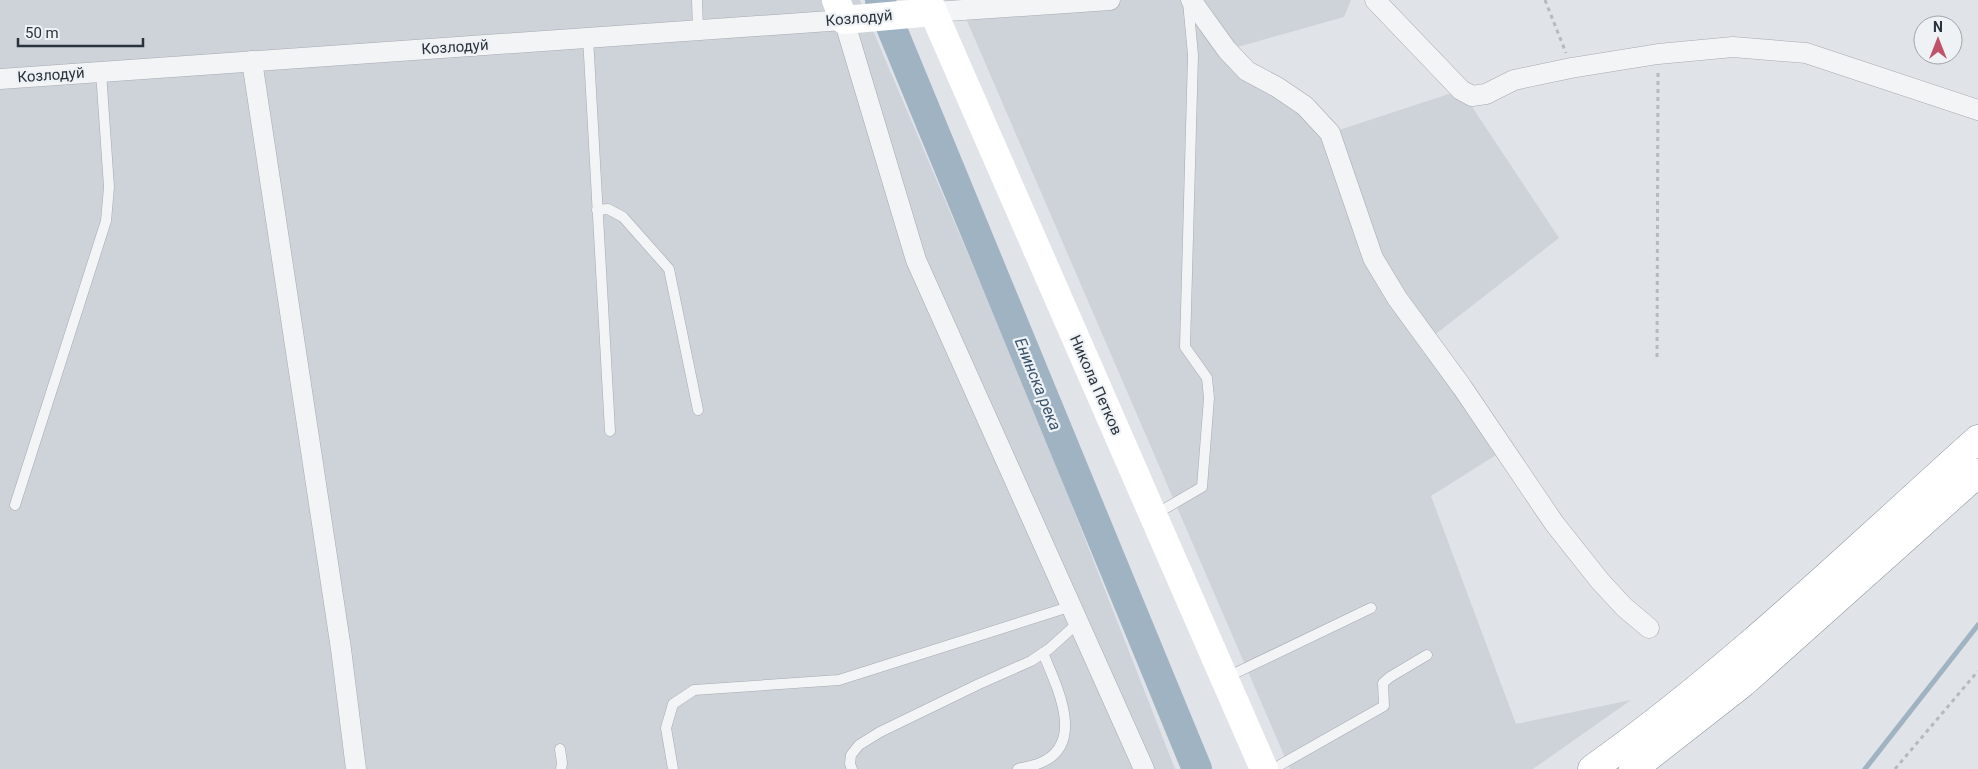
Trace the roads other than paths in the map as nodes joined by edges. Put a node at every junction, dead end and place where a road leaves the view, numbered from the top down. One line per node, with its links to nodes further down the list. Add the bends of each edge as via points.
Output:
1 (697, 0): 7 (lane)
2 (1110, 0): 5 (street)
3 (1189, 0): 19 (lane, via 1193,55 1185,347 1207,378 1209,398 1202,488); 22 (street, via 1247,71 1305,106 1330,133 1373,258 1397,298 1554,523 1600,581)
4 (1375, 0): 12 (street, via 1461,90 1472,96 1486,94 1514,80 1571,68 1658,54 1733,47 1806,53)
5 (924, 8): 6 (main road, Козлодуй); 19 (main road, Никола Петков)
6 (848, 12): 7 (street, Козлодуй); 21 (street, via 916,260)
7 (698, 30): 8 (street, Козлодуй)
8 (588, 38): 9 (street, Козлодуй); 13 (lane)
9 (252, 61): 10 (street, Козлодуй); 27 (street, via 340,639)
10 (101, 72): 11 (street, Козлодуй); 18 (lane, via 110,187 106,221)
11 (0, 79)
12 (1978, 110)
13 (597, 210): 14 (lane, via 608,209 623,217 669,269); 15 (lane)
14 (698, 410)
15 (610, 431)
16 (1978, 439): 35 (main road, via 1735,658 1668,714)
17 (1978, 473): 36 (main road, via 1743,683)
18 (15, 505)
19 (1153, 515): 25 (main road, Никола Петков)
20 (1371, 608): 25 (lane)
21 (1075, 614): 23 (lane); 29 (lane, via 839,680 694,690 673,704 666,728); 32 (street)
22 (1649, 628)
23 (1043, 653): 30 (lane, via 880,732 859,745 852,755); 31 (lane, via 1066,717 1063,738 1057,752 1041,762)
24 (1427, 655): 34 (lane, via 1383,683 1384,706)
25 (1224, 678): 33 (main road, Никола Петков)
26 (560, 749): 28 (lane)
27 (356, 769)
28 (561, 769)
29 (674, 769)
30 (852, 769)
31 (1018, 769)
32 (1144, 769)
33 (1264, 769)
34 (1273, 769)
35 (1592, 769)
36 (1633, 769)

